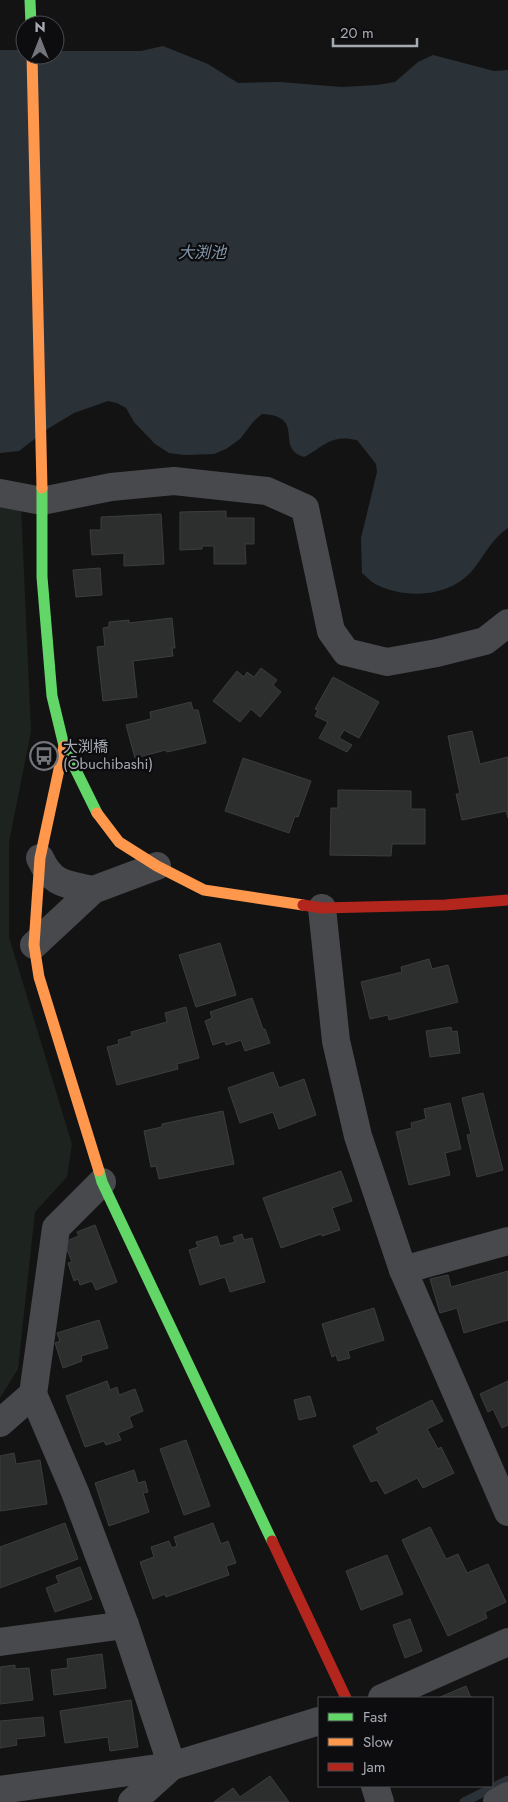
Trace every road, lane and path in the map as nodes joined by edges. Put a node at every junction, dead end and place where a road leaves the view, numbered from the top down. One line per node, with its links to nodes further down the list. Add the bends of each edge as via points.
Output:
1 (30, 0): 2 (street)
2 (31, 15)
3 (32, 65): 5 (street)
4 (0, 493): 5 (street)
5 (42, 501): 6 (street, via 111,487 174,481 266,491 305,508 331,631 346,652 387,662 485,641); 7 (street, via 46,639 52,696)
6 (508, 624)
7 (64, 746): 8 (street); 9 (street, via 96,812 119,842)
8 (40, 858): 10 (street, via 46,872 58,881); 13 (street)
9 (157, 866): 10 (street); 12 (street, via 204,890)
10 (93, 890): 13 (street)
11 (508, 900): 12 (street)
12 (322, 908): 16 (street, via 336,1042 358,1136)
13 (34, 944): 14 (street, via 39,977)
14 (102, 1182): 17 (street, via 56,1228); 23 (street)
15 (508, 1241): 16 (street)
16 (403, 1270): 19 (street)
17 (33, 1394): 18 (street); 20 (street, via 75,1492)
18 (0, 1423)
19 (508, 1512)
20 (125, 1625): 21 (street); 26 (street)
21 (0, 1642)
22 (508, 1642): 24 (street)
23 (346, 1697)
24 (384, 1697)
25 (318, 1721): 26 (street)
26 (172, 1766): 28 (street); 30 (street)
27 (375, 1787): 31 (street)
28 (0, 1790)
29 (508, 1796): 32 (street)
30 (132, 1802)
31 (380, 1802)
32 (497, 1802)

